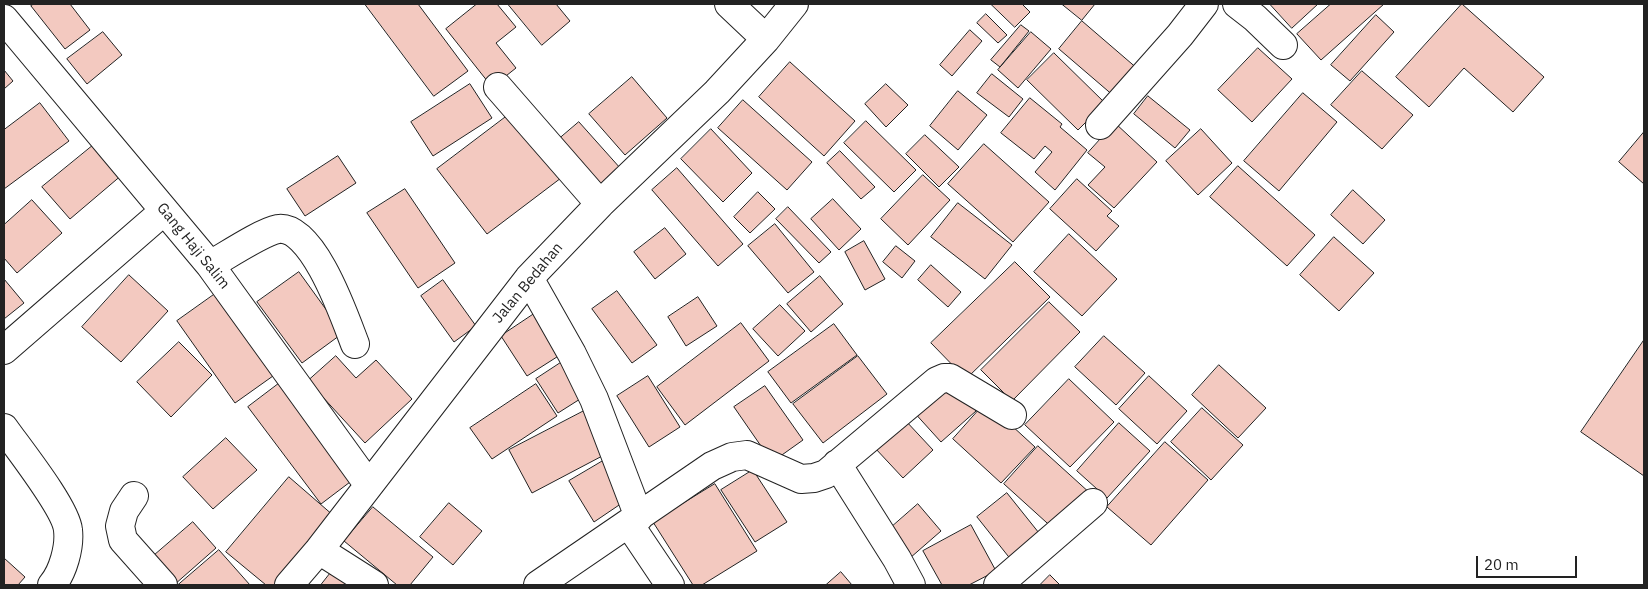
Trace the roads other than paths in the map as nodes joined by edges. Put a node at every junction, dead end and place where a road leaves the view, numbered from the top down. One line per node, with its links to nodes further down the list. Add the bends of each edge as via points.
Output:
1 (729, 4): 6 (street)
2 (794, 4): 6 (street, Jalan Bedahan)
3 (1204, 4): 9 (street)
4 (1237, 4): 7 (street)
5 (4, 19): 11 (street, Gang Haji Salim)
6 (766, 39): 10 (street, Jalan Bedahan, via 717,92)
7 (1283, 45)
8 (498, 87): 10 (street)
9 (1100, 125)
10 (600, 204): 13 (street, Jalan Bedahan)
11 (164, 211): 12 (street, Gang Haji Salim); 15 (street)
12 (210, 265): 14 (street, via 264,234 278,229 291,230 305,241 336,292); 19 (street, Gang Haji Salim)
13 (529, 278): 19 (street, Jalan Bedahan); 22 (street, via 594,399)
14 (355, 344)
15 (4, 350)
16 (1012, 415): 18 (street, via 950,378 944,378)
17 (4, 428): 24 (street, via 59,508 68,528 63,564)
18 (837, 464): 22 (street, via 826,474 801,479 747,455 732,457 712,466); 30 (street)
19 (368, 484): 23 (street, Jalan Bedahan)
20 (134, 496): 25 (street, via 124,511 120,526 123,540)
21 (1092, 503): 31 (street)
22 (634, 520): 28 (street); 29 (street)
23 (319, 550): 26 (street, Jalan Bedahan); 27 (street)
24 (52, 585)
25 (163, 585)
26 (289, 585)
27 (374, 585)
28 (538, 585)
29 (670, 585)
30 (911, 585)
31 (998, 585)

